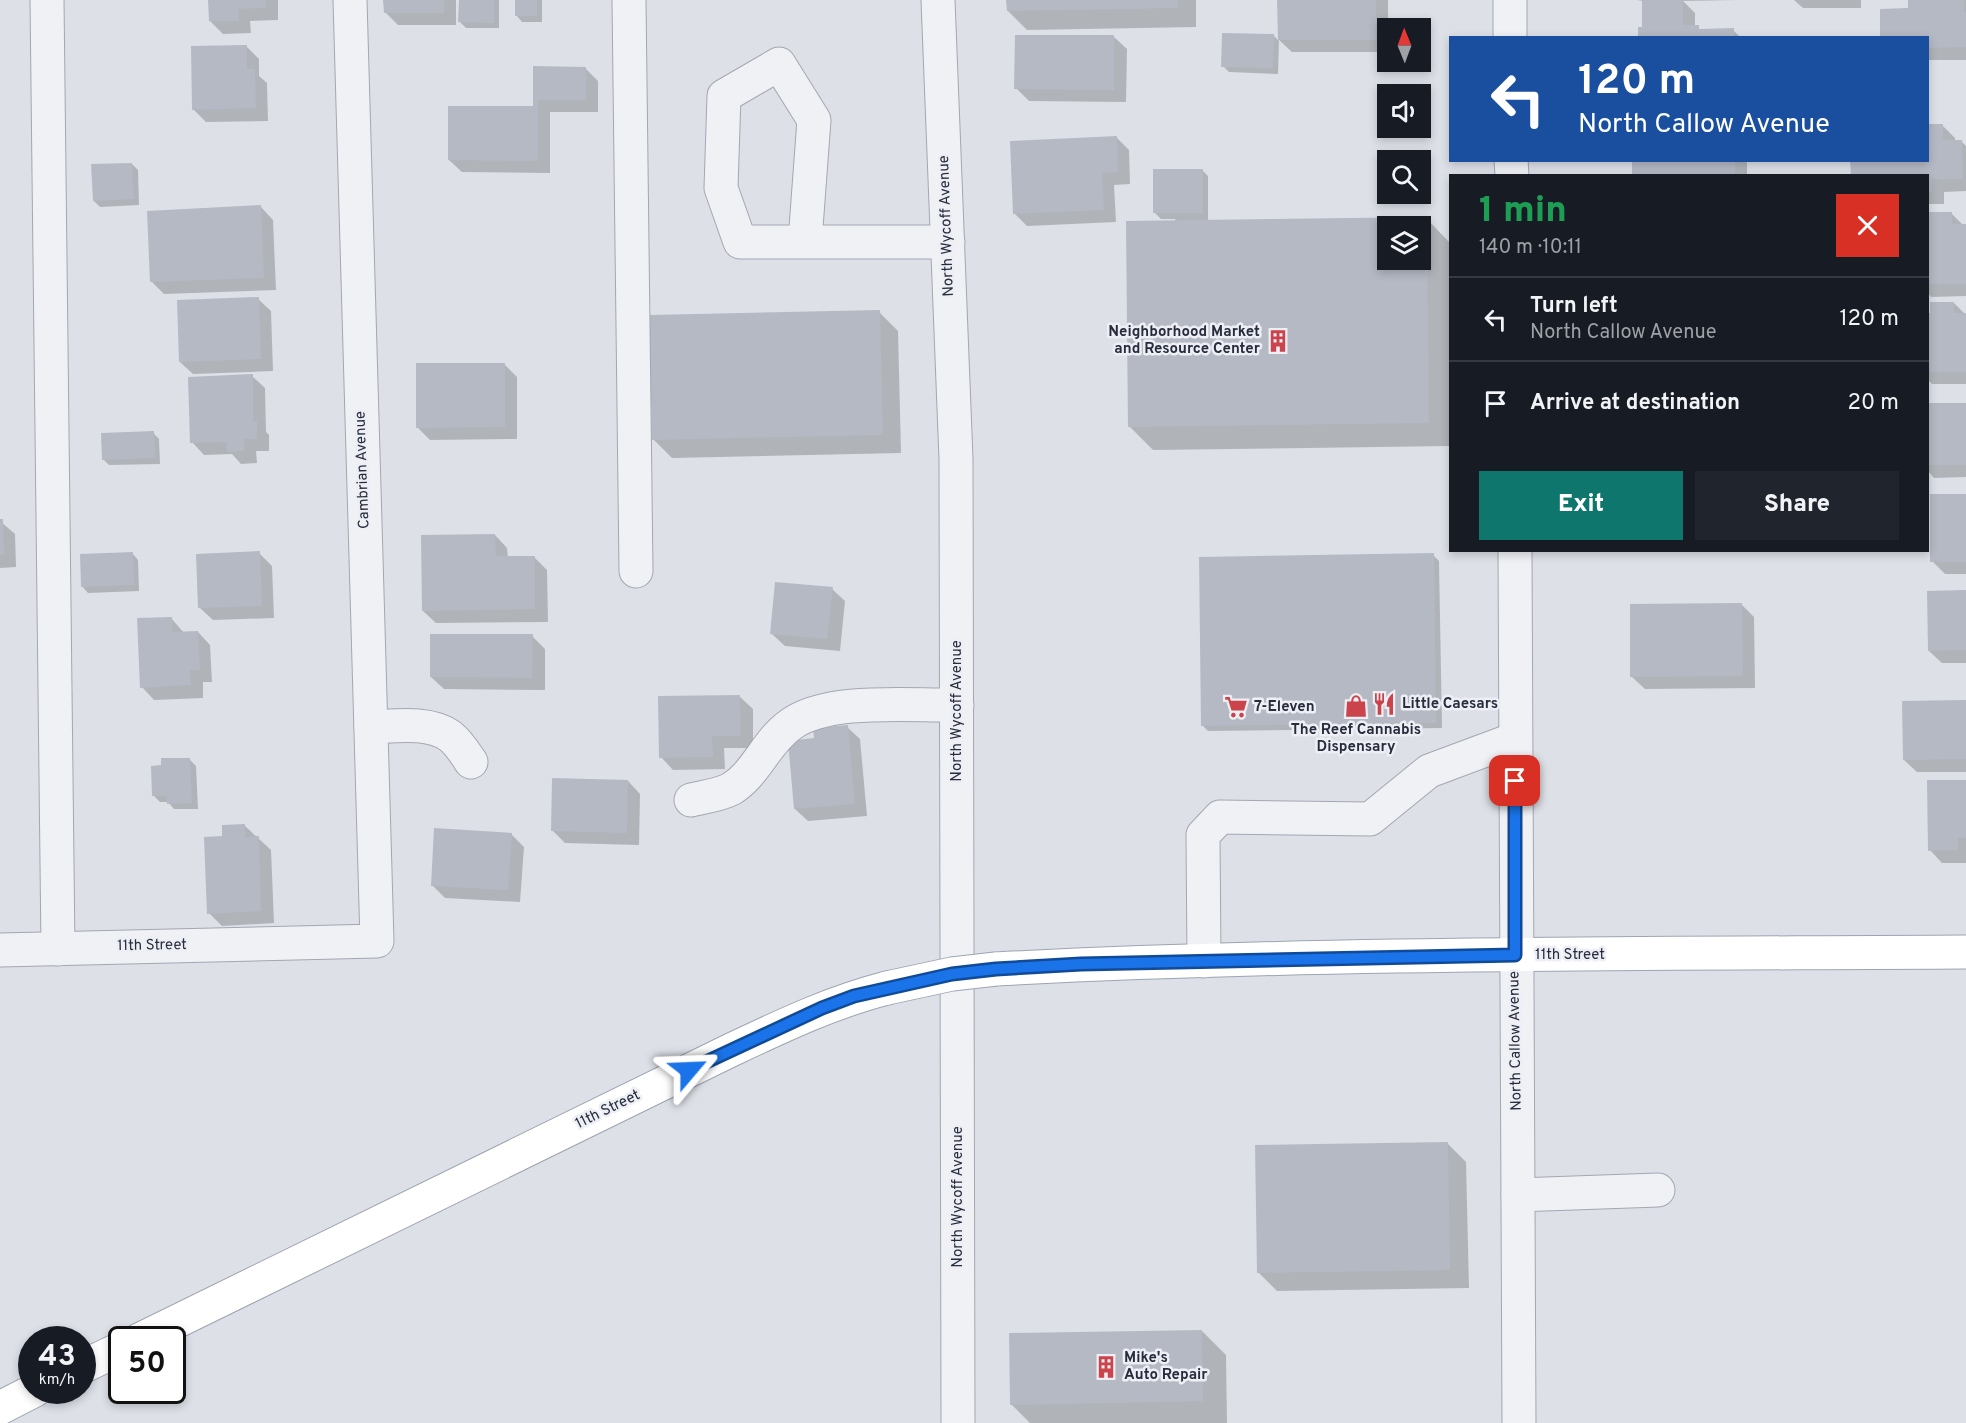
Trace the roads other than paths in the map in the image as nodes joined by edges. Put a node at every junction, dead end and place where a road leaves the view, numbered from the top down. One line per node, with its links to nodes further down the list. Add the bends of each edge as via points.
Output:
1 (47, 0): 17 (street)
2 (350, 0): 12 (street, Cambrian Avenue)
3 (629, 0): 10 (street)
4 (938, 0): 8 (street, North Wycoff Avenue)
5 (1510, 0): 6 (street)
6 (1510, 36)
7 (805, 241): 7 (street, via 740,242 721,188 724,96 779,64 814,120); 8 (street)
8 (948, 242): 11 (street, North Wycoff Avenue, via 956,459)
9 (1515, 552): 13 (street, North Callow Avenue)
10 (636, 571)
11 (957, 705): 15 (street, via 849,706 817,711 789,725 749,774 730,789); 27 (street, North Wycoff Avenue)
12 (371, 727): 14 (street, via 434,729 449,735); 16 (street, Cambrian Avenue)
13 (1515, 739): 20 (street, North Callow Avenue); 21 (street, via 1429,771 1370,819 1220,817 1203,835)
14 (471, 762)
15 (691, 800)
16 (377, 941): 17 (street, 11th Street)
17 (58, 949): 18 (street, 11th Street)
18 (0, 950)
19 (1966, 952): 20 (main road, 11th Street)
20 (1515, 955): 21 (main road, 11th Street); 23 (street, North Callow Avenue)
21 (1204, 961): 24 (main road, 11th Street, bridge, via 996,969 952,974 854,996 731,1050)
22 (1658, 1190): 23 (street)
23 (1518, 1195): 28 (street, North Callow Avenue)
24 (168, 1326)
25 (18, 1399): 26 (main road)
26 (0, 1408)
27 (958, 1423)
28 (1520, 1423)

